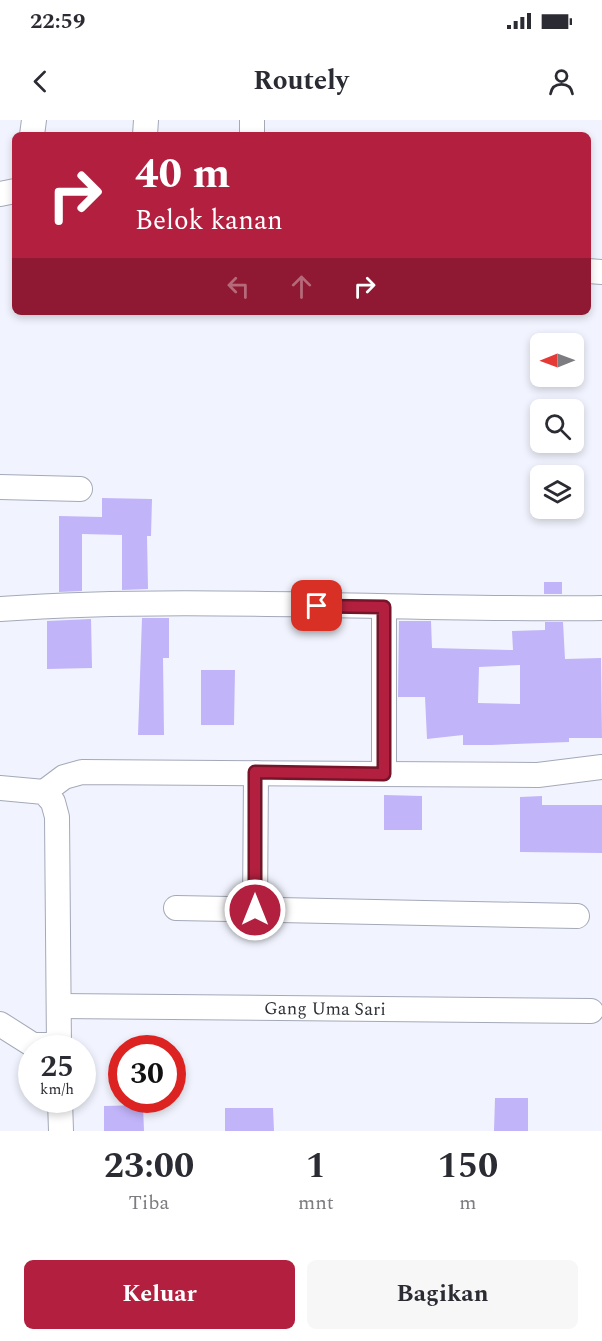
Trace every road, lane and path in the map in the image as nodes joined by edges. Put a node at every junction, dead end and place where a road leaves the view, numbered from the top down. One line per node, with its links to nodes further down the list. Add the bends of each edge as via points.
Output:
1 (0, 487): 2 (street)
2 (80, 489)
3 (384, 607): 4 (street); 5 (street, via 63,605); 8 (street)
4 (602, 608)
5 (0, 609)
6 (602, 767): 8 (street, via 538,775)
7 (255, 772): 8 (street); 10 (street, via 82,772 64,777); 12 (street)
8 (384, 774)
9 (0, 788): 10 (street)
10 (44, 792): 14 (street, via 53,802 57,817)
11 (176, 908): 12 (street)
12 (255, 910): 13 (street)
13 (577, 915)
14 (59, 1006): 15 (street, Gang Uma Sari); 18 (street)
15 (591, 1011)
16 (0, 1024): 17 (street)
17 (18, 1035)
18 (59, 1035)
19 (60, 1113): 20 (street)
20 (61, 1131)

